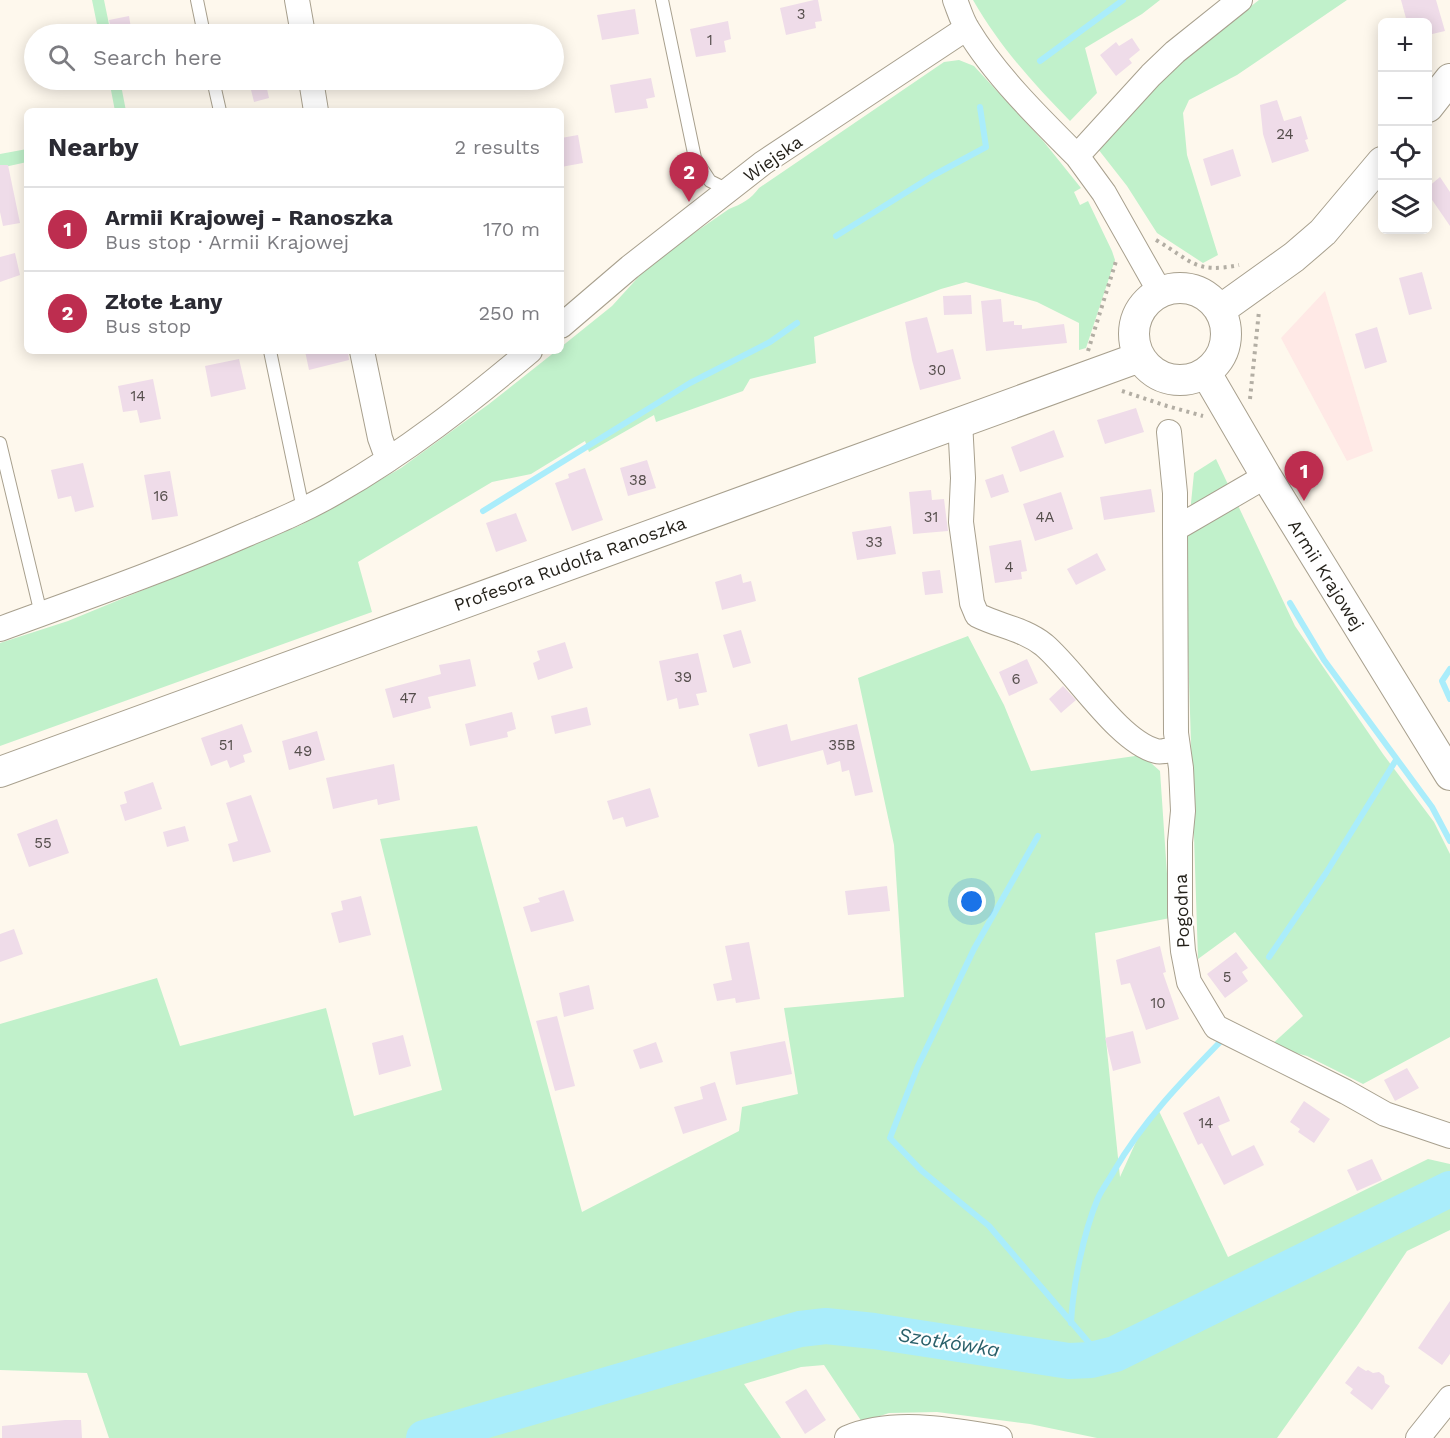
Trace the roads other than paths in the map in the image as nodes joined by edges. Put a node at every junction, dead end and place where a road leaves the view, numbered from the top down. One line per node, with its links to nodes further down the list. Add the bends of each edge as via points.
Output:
1 (196, 0): 6 (lane)
2 (297, 0): 7 (street)
3 (662, 0): 17 (lane, Wiejska, via 695,158 710,181)
4 (955, 0): 8 (street)
5 (1240, 0): 15 (street, via 1175,51)
6 (202, 24)
7 (301, 24)
8 (967, 28): 15 (street, via 985,55); 17 (street, Wiejska, via 763,163)
9 (1450, 79): 12 (street)
10 (215, 90): 13 (lane)
11 (313, 90): 14 (street)
12 (1432, 102)
13 (219, 108)
14 (316, 108)
15 (1077, 156): 18 (street, via 1104,194)
16 (1378, 168): 19 (street, via 1323,232)
17 (730, 190): 20 (street)
18 (1161, 292): 19 (street, via 1187,288 1212,299); 25 (street, via 1148,300 1134,327)
19 (1220, 310): 26 (street, via 1226,323 1224,351)
20 (564, 323)
21 (271, 354): 32 (lane)
22 (363, 354): 30 (street, via 380,438)
23 (369, 354): 30 (street)
24 (526, 354): 30 (street)
25 (1140, 357): 26 (street, via 1164,378 1186,380); 27 (street, Profesora Rudolfa Ranoszka)
26 (1206, 373): 31 (street, Armii Krajowej)
27 (960, 422): 36 (street, via 961,522 977,615 1012,627 1043,644 1140,745 1158,752); 37 (street, Profesora Rudolfa Ranoszka)
28 (1169, 432): 33 (street, Pogodna)
29 (0, 443): 34 (lane)
30 (397, 455): 32 (street)
31 (1266, 476): 33 (street); 38 (street, Armii Krajowej)
32 (303, 509): 34 (street, via 179,564)
33 (1175, 529): 36 (street, Pogodna)
34 (41, 614): 35 (street)
35 (0, 629)
36 (1178, 748): 39 (street, Pogodna, via 1183,811 1183,951 1189,982 1216,1027 1385,1114)
37 (0, 772)
38 (1450, 775)
39 (1450, 1136)
40 (1450, 1398): 43 (street)
41 (847, 1438): 42 (street, via 906,1426)
42 (1000, 1438)
43 (1418, 1438)

